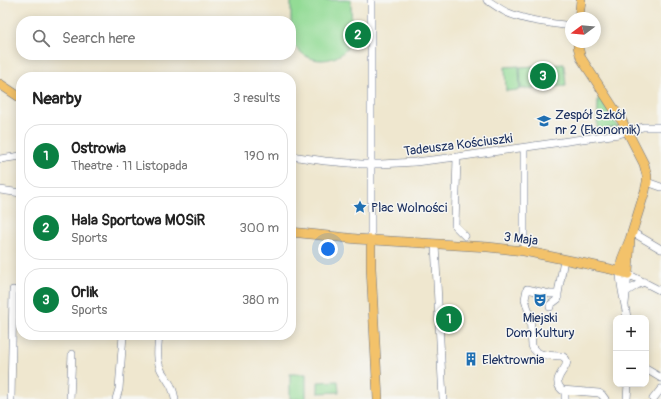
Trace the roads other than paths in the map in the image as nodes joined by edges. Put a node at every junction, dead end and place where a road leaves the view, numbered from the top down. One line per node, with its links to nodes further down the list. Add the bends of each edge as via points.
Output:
1 (371, 0): 16 (street)
2 (487, 0): 5 (street, via 505,12 520,17)
3 (581, 0): 4 (main road)
4 (580, 12)
5 (565, 25)
6 (578, 48): 10 (main road, via 581,58)
7 (0, 84): 8 (main road)
8 (16, 95)
9 (661, 127): 10 (street, Tadeusza Kościuszki)
10 (627, 131): 11 (street, Tadeusza Kościuszki); 17 (main road, via 644,164)
11 (524, 148): 14 (street, Tadeusza Kościuszki); 27 (street)
12 (16, 157): 15 (street)
13 (296, 157): 16 (street, Tadeusza Kościuszki)
14 (457, 157): 16 (street, Tadeusza Kościuszki); 23 (street, via 455,226)
15 (0, 159)
16 (371, 164): 24 (street)
17 (647, 182): 18 (street); 22 (main road)
18 (661, 188)
19 (0, 190): 20 (street)
20 (16, 192)
21 (296, 233): 24 (main road, 3 Maja)
22 (631, 235): 26 (street); 29 (main road)
23 (465, 236)
24 (371, 240): 25 (main road, 3 Maja); 50 (main road)
25 (435, 244): 27 (main road, 3 Maja); 51 (street)
26 (661, 249)
27 (524, 251): 28 (main road, 3 Maja)
28 (564, 259): 29 (main road, 3 Maja); 34 (street)
29 (624, 273): 30 (street, 3 Maja); 33 (street); 35 (street, via 620,284)
30 (644, 282): 32 (street, 3 Maja); 33 (street)
31 (13, 290): 46 (street)
32 (661, 291)
33 (626, 292): 35 (street)
34 (558, 294): 36 (street, via 558,299); 45 (street, via 527,290 525,299 530,314 533,350 539,354 562,356 567,361 558,381 558,385)
35 (625, 304): 37 (street)
36 (550, 307)
37 (627, 315)
38 (124, 340): 48 (street)
39 (159, 340): 49 (street, via 159,364)
40 (72, 354): 47 (street)
41 (649, 371): 42 (street)
42 (661, 378)
43 (628, 387): 54 (street)
44 (661, 389): 55 (street)
45 (565, 390): 52 (street); 53 (street, via 599,393)
46 (11, 399)
47 (70, 399)
48 (116, 399)
49 (175, 399)
50 (378, 399)
51 (443, 399)
52 (565, 399)
53 (605, 399)
54 (627, 399)
55 (653, 399)

